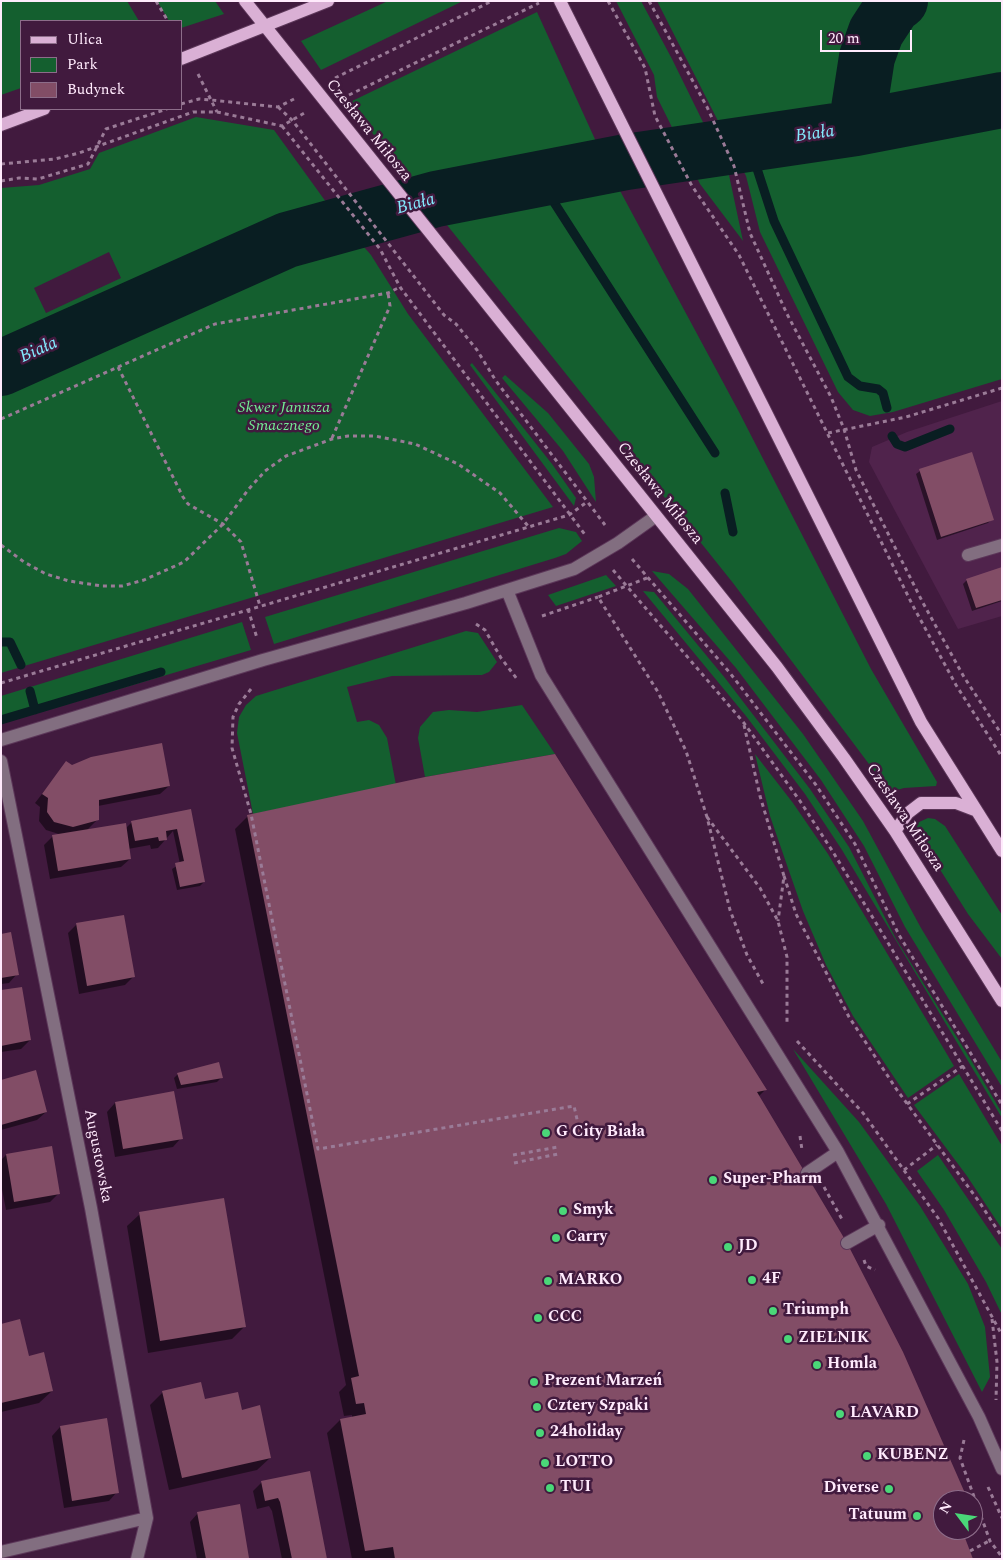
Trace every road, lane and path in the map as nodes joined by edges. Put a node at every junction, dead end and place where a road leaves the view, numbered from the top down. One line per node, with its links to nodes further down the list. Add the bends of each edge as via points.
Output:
1 (156, 1): 9 (path)
2 (245, 1): 10 (main road, Czesława Miłosza)
3 (328, 1): 10 (main road)
4 (492, 1): 12 (path)
5 (541, 1): 14 (path, via 373,85)
6 (560, 1): 57 (main road, via 921,722)
7 (608, 1): 30 (path, via 645,68 655,116 692,186 739,255)
8 (649, 1): 29 (path, via 734,166 750,232)
9 (167, 20)
10 (264, 27): 11 (main road); 12 (main road, Czesława Miłosza)
11 (182, 59)
12 (313, 89): 14 (main road, Czesława Miłosza); 15 (path)
13 (182, 104): 15 (path, via 199,99)
14 (326, 104): 18 (path); 34 (main road, Czesława Miłosza)
15 (278, 107): 18 (path)
16 (41, 110): 19 (main road)
17 (164, 110): 21 (path, via 106,129)
18 (292, 120): 20 (path); 32 (path, via 444,315 456,324 477,350 496,381)
19 (1, 124)
20 (282, 126): 21 (path, via 217,112 193,112); 24 (path, via 380,249)
21 (97, 146): 22 (path, via 55,159); 23 (path, via 88,164 38,179)
22 (1, 164)
23 (1, 181)
24 (400, 288): 25 (path); 33 (path)
25 (388, 292): 26 (path, via 215,324); 31 (path, via 390,306)
26 (118, 367): 28 (path); 35 (path, via 183,498)
27 (1002, 388): 29 (path, via 906,417)
28 (1, 419)
29 (844, 429): 30 (path); 52 (path, via 856,470 922,601 964,677)
30 (828, 433): 55 (path, via 951,676)
31 (332, 439): 35 (path, via 286,456 266,471); 36 (path, via 375,436 415,444 458,464 500,493)
32 (587, 502): 33 (path); 37 (path)
33 (569, 515): 36 (path); 40 (path)
34 (656, 516): 37 (street); 59 (main road, Czesława Miłosza, via 777,667)
35 (223, 524): 38 (path, via 184,562 122,586 69,581 46,574); 46 (path, via 241,542)
36 (528, 526): 46 (path)
37 (618, 543): 40 (street); 42 (path)
38 (1, 544)
39 (1002, 545): 41 (street)
40 (600, 554): 43 (path); 44 (street, via 574,569)
41 (968, 555)
42 (647, 578): 43 (path); 70 (path, via 730,673 816,785 854,844 899,936)
43 (628, 587): 45 (path); 51 (path)
44 (506, 590): 48 (street); 53 (street)
45 (598, 597): 48 (path); 58 (path, via 658,692 686,751)
46 (260, 606): 49 (path)
47 (471, 624): 50 (path, via 485,630)
48 (520, 624): 67 (street, via 541,675)
49 (1, 683)
50 (520, 683)
51 (744, 723): 61 (path, via 760,796); 68 (path, via 833,852)
52 (1002, 735)
53 (1, 740)
54 (232, 748): 71 (path, via 250,814 318,1149 574,1106)
55 (1002, 757)
56 (1, 761): 89 (street, Augustowska, via 88,1195)
57 (977, 812): 59 (main road, via 956,803 922,803 908,813); 60 (main road)
58 (707, 817): 62 (path, via 760,888); 63 (path, via 730,910)
59 (896, 831): 64 (main road, Czesława Miłosza)
60 (1002, 852)
61 (784, 876): 62 (path); 69 (path, via 796,914 849,1017)
62 (778, 921): 66 (path, via 787,957)
63 (764, 988)
64 (1002, 1001)
65 (782, 1021): 66 (path)
66 (787, 1029): 67 (path); 79 (path, via 863,1113)
67 (768, 1040): 75 (street)
68 (963, 1066): 69 (path); 72 (path)
69 (907, 1104): 73 (path)
70 (1002, 1105)
71 (579, 1128)
72 (1002, 1131)
73 (937, 1144): 79 (path); 82 (path)
74 (558, 1147): 77 (path)
75 (838, 1152): 80 (street); 81 (street)
76 (558, 1154): 78 (path)
77 (513, 1155)
78 (514, 1162)
79 (904, 1170): 84 (path, via 938,1218)
80 (807, 1173)
81 (879, 1225): 83 (street); 86 (street)
82 (1002, 1236)
83 (847, 1243)
84 (992, 1317): 85 (path); 86 (path, via 997,1362 996,1411)
85 (1002, 1335)
86 (978, 1417): 88 (street)
87 (965, 1435): 90 (path, via 960,1458)
88 (1001, 1466)
89 (147, 1518): 92 (street); 94 (street, Augustowska)
90 (990, 1541): 91 (path); 93 (path)
91 (970, 1551)
92 (1, 1552)
93 (1002, 1557)
94 (138, 1559)

